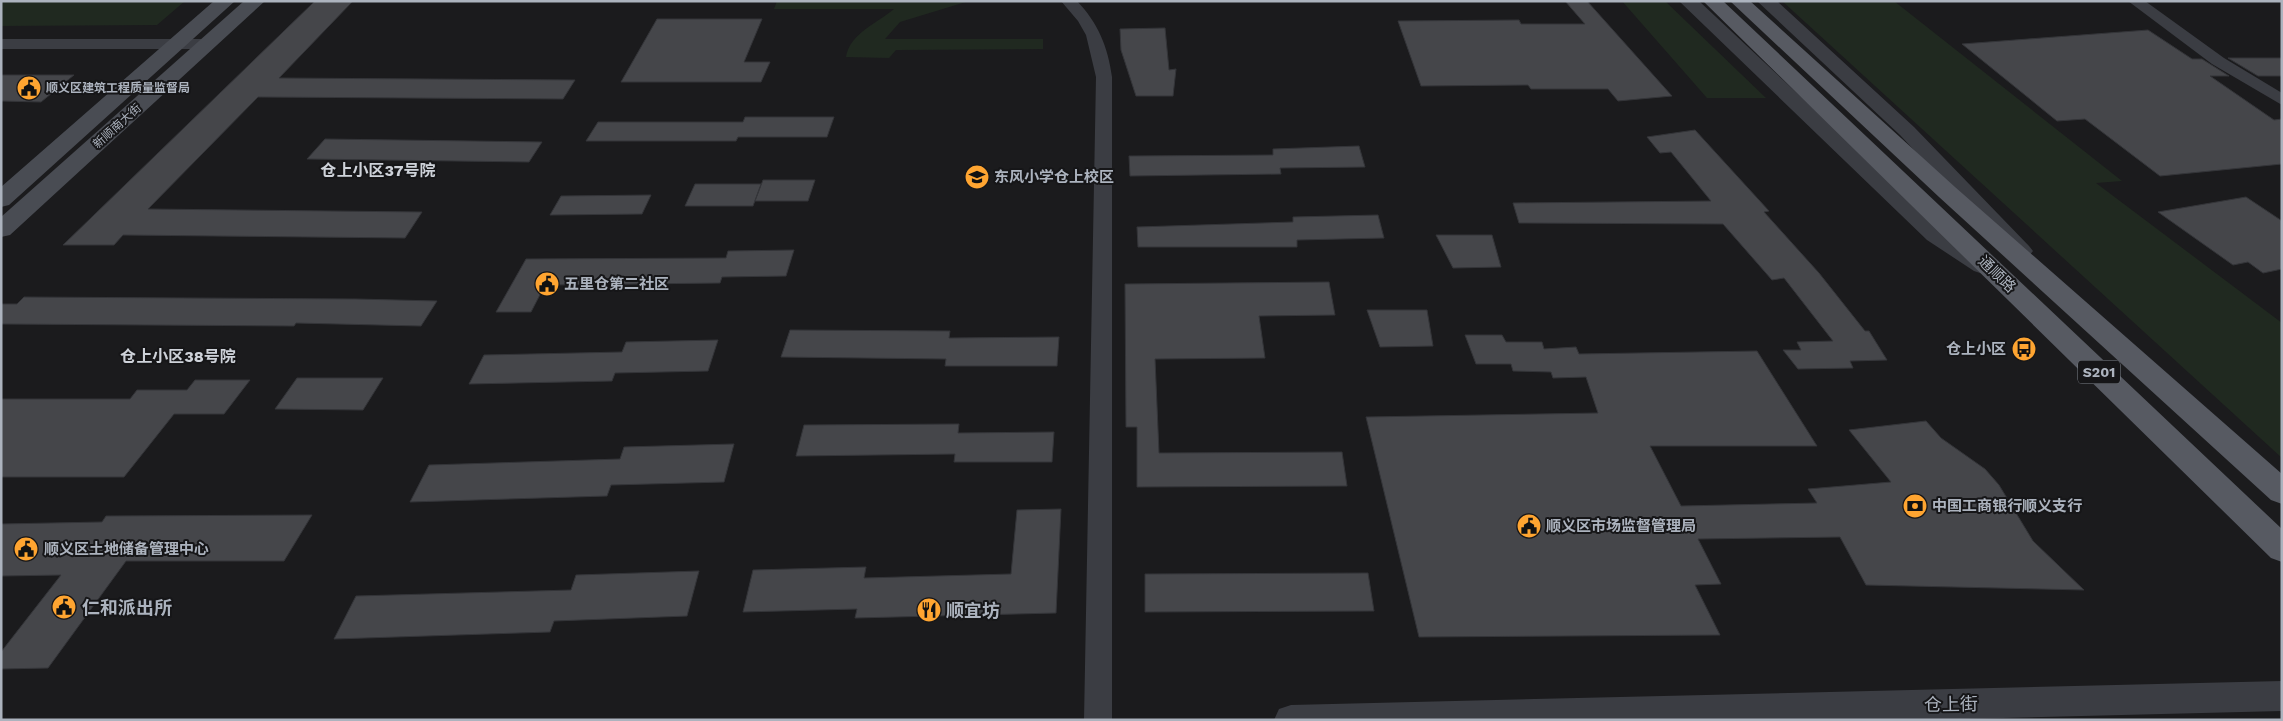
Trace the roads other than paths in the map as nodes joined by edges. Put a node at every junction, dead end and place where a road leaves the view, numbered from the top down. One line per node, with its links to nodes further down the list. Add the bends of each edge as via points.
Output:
1 (226, 1): 10 (main road, 新顺南大街)
2 (256, 1): 11 (main road, 新顺南大街)
3 (1068, 1): 20 (street, via 1094,32 1104,77)
4 (1688, 1): 16 (street, via 1936,235)
5 (1712, 1): 16 (main road, 通顺路 / S201)
6 (1739, 1): 15 (main road, 通顺路 / S201)
7 (1766, 1): 15 (street, via 1907,131 2015,242)
8 (2135, 1): 12 (street, via 2218,61)
9 (1, 44): 10 (street)
10 (178, 44): 11 (street); 13 (main road, 新顺南大街)
11 (208, 44): 14 (main road, 新顺南大街)
12 (2282, 100)
13 (1, 200)
14 (1, 230)
15 (2038, 273): 17 (main road, 通顺路 / S201)
16 (2001, 278): 18 (main road, 通顺路 / S201)
17 (2282, 492)
18 (2282, 549)
19 (2282, 696): 21 (street, 仓上街)
20 (1098, 720)
21 (1291, 720)

